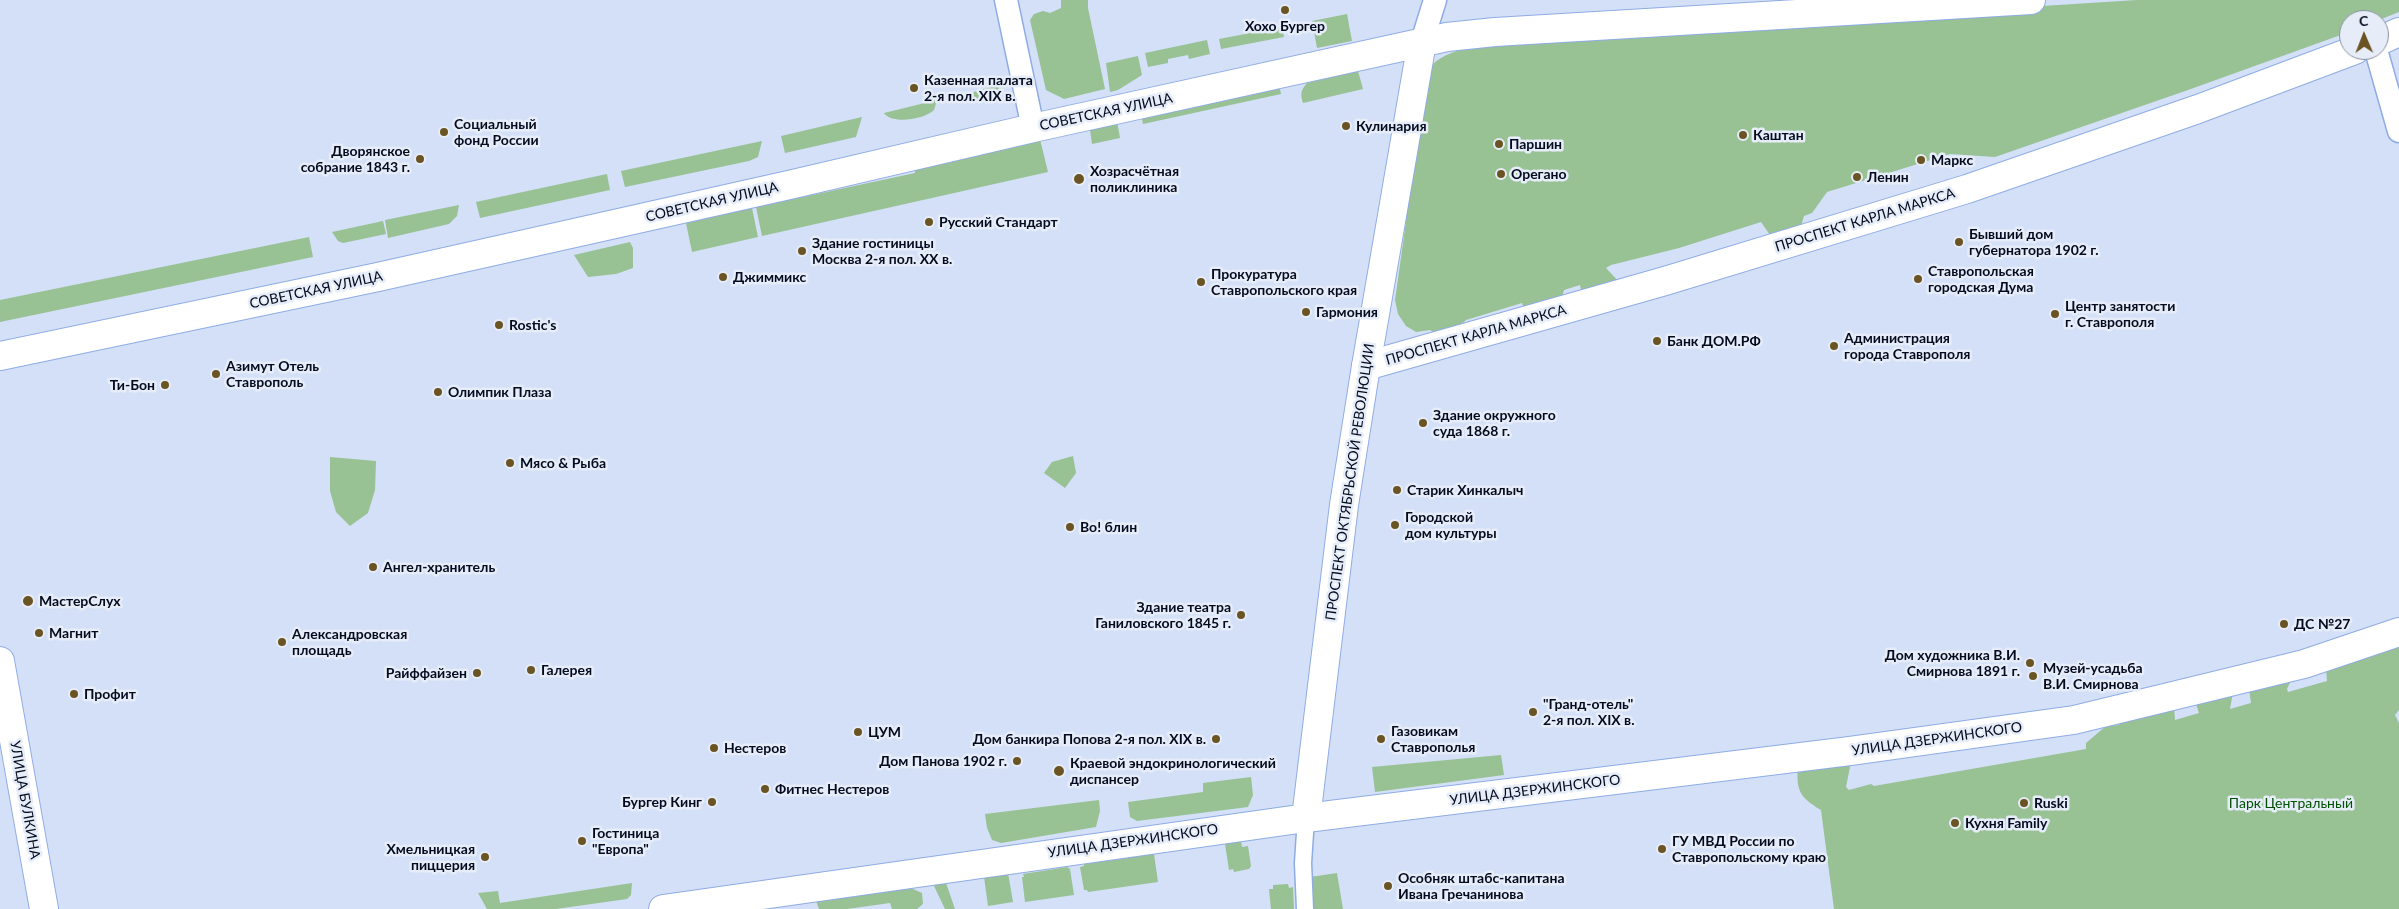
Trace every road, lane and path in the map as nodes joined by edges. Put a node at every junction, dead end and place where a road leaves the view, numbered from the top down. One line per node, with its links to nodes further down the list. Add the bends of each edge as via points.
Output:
1 (1006, 0): 7 (street)
2 (2031, 0): 4 (main road, via 1495,32)
3 (1436, 4): 4 (street, ПРОСПЕКТ ОКТЯБРЬСКОЙ РЕВОЛЮЦИИ)
4 (1422, 42): 7 (main road, СОВЕТСКАЯ УЛИЦА); 10 (main road, ПРОСПЕКТ ОКТЯБРЬСКОЙ РЕВОЛЮЦИИ)
5 (2339, 56): 10 (main road, ПРОСПЕКТ КАРЛА МАРКСА, via 1967,189 1664,281)
6 (2379, 60): 8 (street)
7 (1033, 128): 9 (main road, СОВЕТСКАЯ УЛИЦА, via 378,277)
8 (2399, 131)
9 (0, 356)
10 (1366, 366): 13 (main road, ПРОСПЕКТ ОКТЯБРЬСКОЙ РЕВОЛЮЦИИ, via 1344,505)
11 (2399, 632): 13 (main road, УЛИЦА ДЗЕРЖИНСКОГО, via 2304,664 2074,720)
12 (0, 661): 14 (main road, УЛИЦА БУЛКИНА)
13 (1306, 818): 15 (main road, УЛИЦА ДЗЕРЖИНСКОГО); 16 (street, ПРОСПЕКТ ОКТЯБРЬСКОЙ РЕВОЛЮЦИИ, via 1303,863)
14 (44, 907)
15 (662, 909)
16 (1305, 909)

